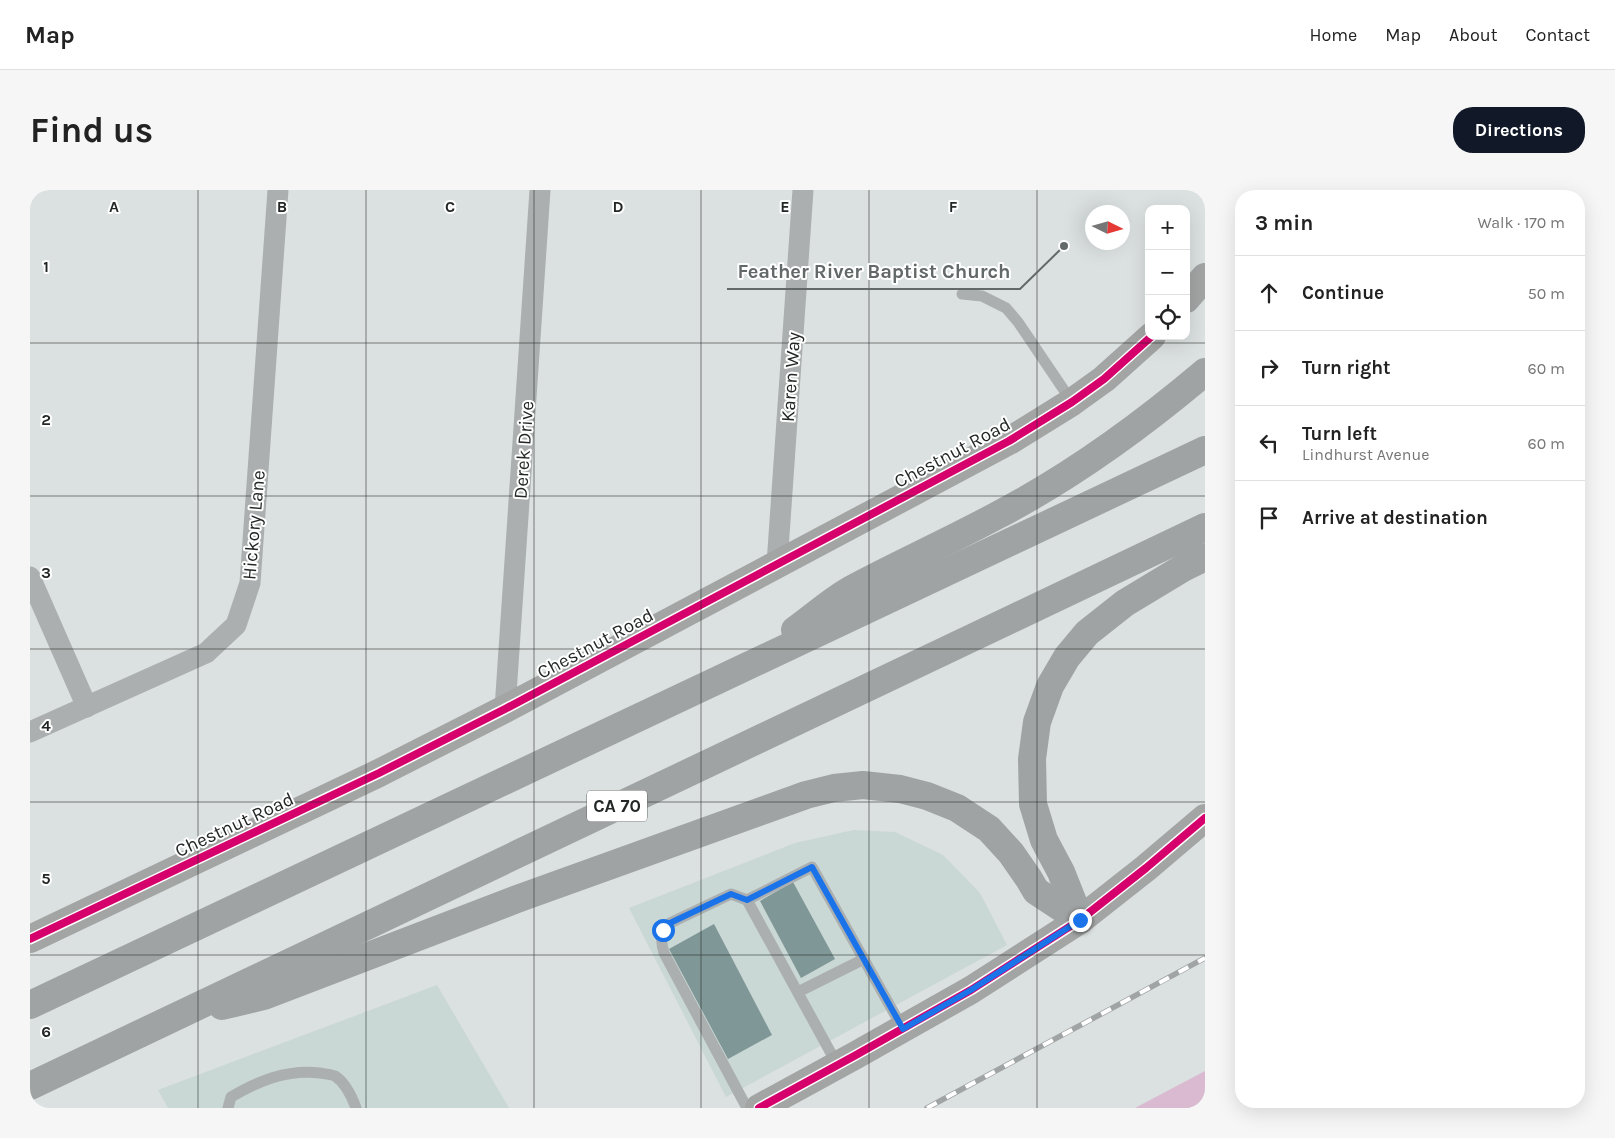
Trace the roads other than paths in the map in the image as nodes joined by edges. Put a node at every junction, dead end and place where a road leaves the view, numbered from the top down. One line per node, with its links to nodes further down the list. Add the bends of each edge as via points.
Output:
1 (278, 190): 16 (street, Hickory Lane, via 250,583 236,625 206,653)
2 (540, 190): 17 (street, Derek Drive)
3 (803, 190): 13 (street, Karen Way)
4 (1205, 277): 6 (street)
5 (962, 294): 9 (lane, via 982,296 1006,308)
6 (1189, 295)
7 (1148, 340): 9 (street, Chestnut Road, via 1104,379)
8 (1205, 372): 15 (highway, via 1110,447 997,516 848,591)
9 (1072, 402): 13 (street, Chestnut Road, via 1009,441)
10 (1205, 450): 15 (highway)
11 (1205, 527): 26 (highway, CA 70)
12 (1205, 557): 21 (highway, via 1125,604 1087,633 1067,657 1050,686 1037,722 1032,759 1033,804 1044,840)
13 (777, 564): 17 (street, Chestnut Road)
14 (30, 577): 16 (street)
15 (736, 673): 25 (highway)
16 (86, 707): 18 (street, Hickory Lane)
17 (505, 709): 22 (street, Chestnut Road, via 379,773)
18 (30, 732)
19 (1205, 818): 21 (street)
20 (747, 900): 23 (lane, via 812,867); 24 (lane); 32 (lane, via 731,894 670,923 663,930 661,943)
21 (1080, 920): 26 (highway, via 1036,891 1011,853 989,829 957,808 900,789 834,788 806,795 527,896 264,996); 27 (street)
22 (30, 939)
23 (864, 959): 24 (lane); 27 (lane)
24 (798, 992): 28 (lane)
25 (30, 1005)
26 (173, 1019): 29 (highway, CA 70)
27 (903, 1029): 28 (street)
28 (838, 1066): 33 (street)
29 (30, 1086)
30 (228, 1108): 31 (lane, via 231,1096 252,1084 278,1075 311,1072 334,1076 350,1091)
31 (356, 1108)
32 (747, 1108)
33 (759, 1108)

